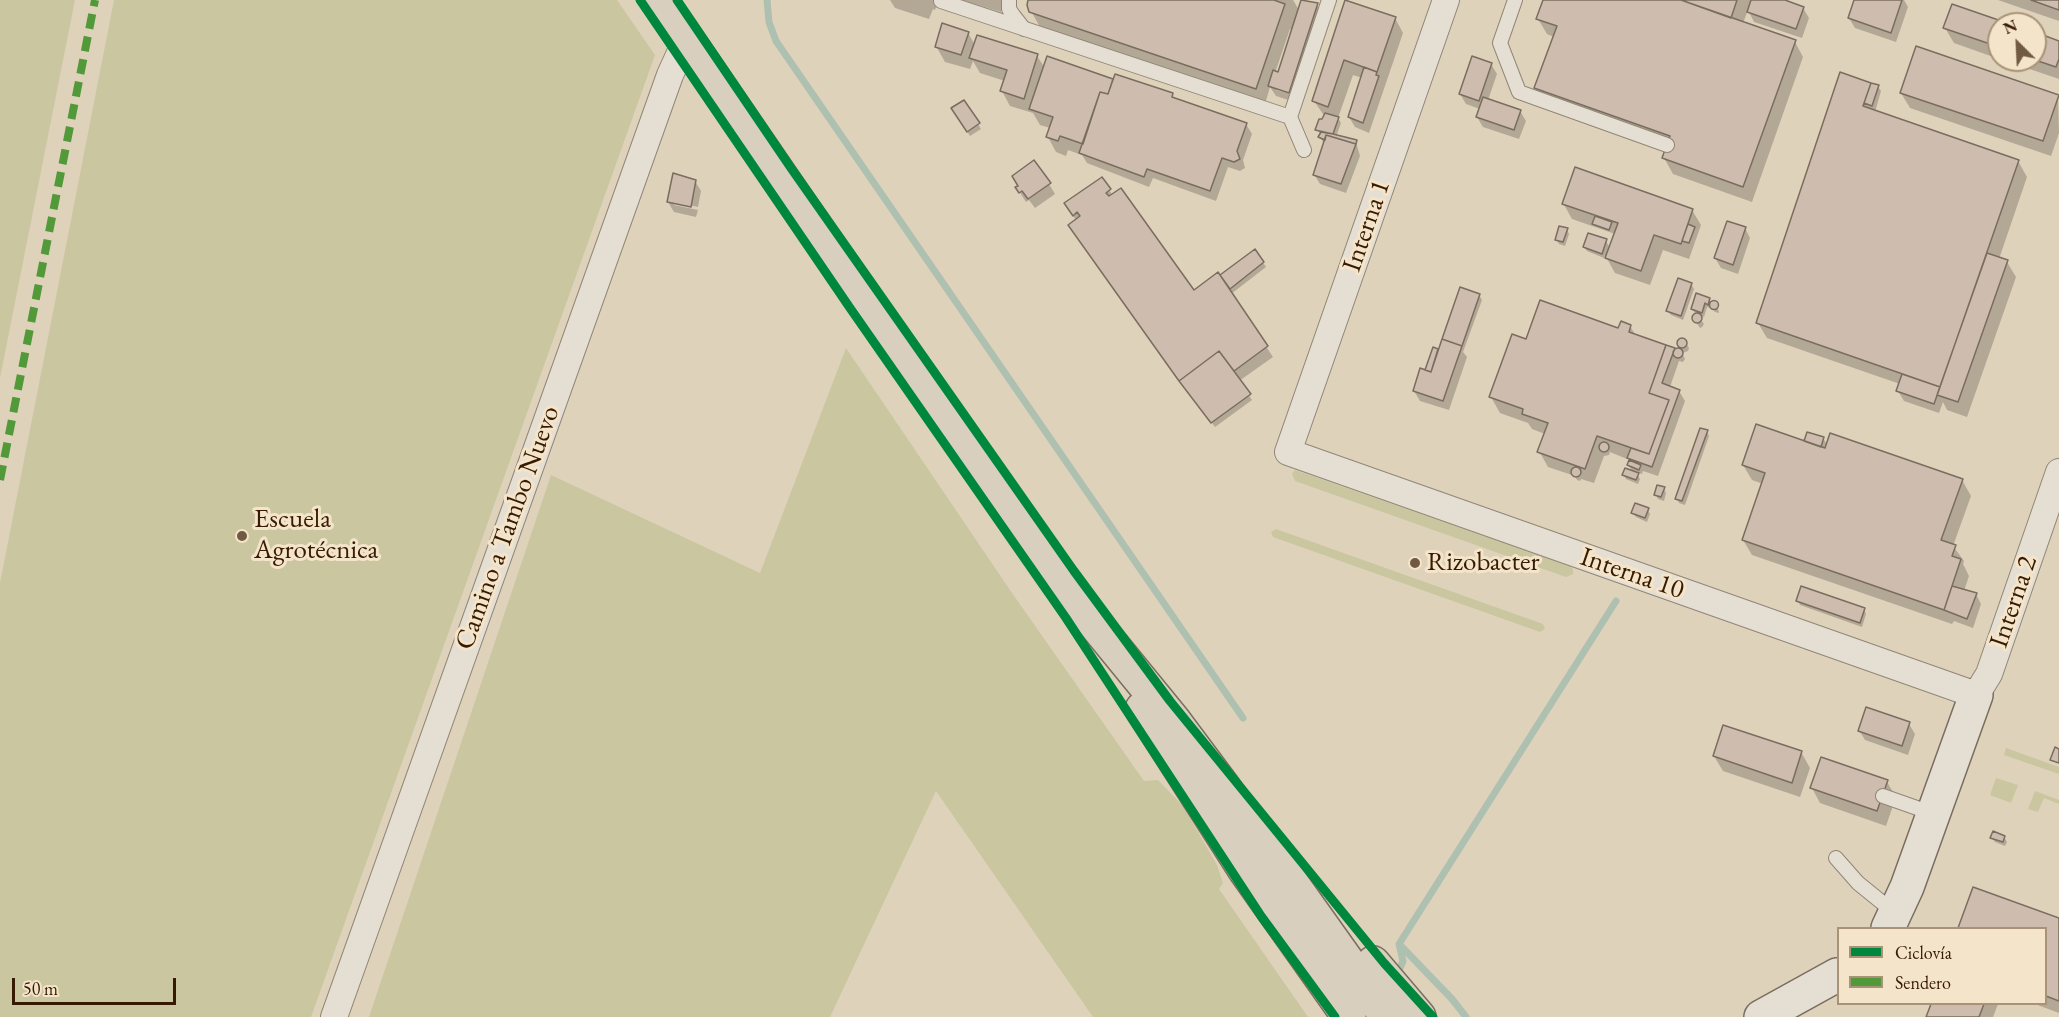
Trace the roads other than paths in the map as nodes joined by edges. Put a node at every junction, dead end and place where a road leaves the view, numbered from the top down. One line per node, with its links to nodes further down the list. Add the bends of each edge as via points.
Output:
1 (660, 0): 8 (main road)
2 (1009, 0): 7 (lane, via 1012,15)
3 (1329, 0): 9 (lane)
4 (1446, 0): 12 (street, Interna 1)
5 (1515, 0): 10 (lane, via 1500,43 1519,92)
6 (941, 2): 7 (lane)
7 (1025, 30): 9 (lane)
8 (687, 40): 14 (main road); 24 (street, Camino a Tambo Nuevo, via 670,75)
9 (1290, 117): 11 (lane)
10 (1667, 146)
11 (1304, 150)
12 (1288, 452): 15 (street, Interna 10)
13 (2059, 472): 15 (street, Interna 2, via 1989,674)
14 (1081, 607): 16 (main road); 20 (main road, via 1157,734)
15 (1976, 695): 18 (street)
16 (1222, 785): 27 (main road); 28 (main road)
17 (1883, 796): 18 (lane)
18 (1934, 814): 21 (street)
19 (1836, 858): 21 (lane)
20 (1273, 909): 25 (main road); 26 (main road)
21 (1892, 921)
22 (1837, 975): 29 (street)
23 (1837, 975): 30 (street)
24 (334, 1017)
25 (1349, 1017)
26 (1362, 1017)
27 (1387, 1017)
28 (1419, 1017)
29 (1761, 1017)
30 (1788, 1017)

